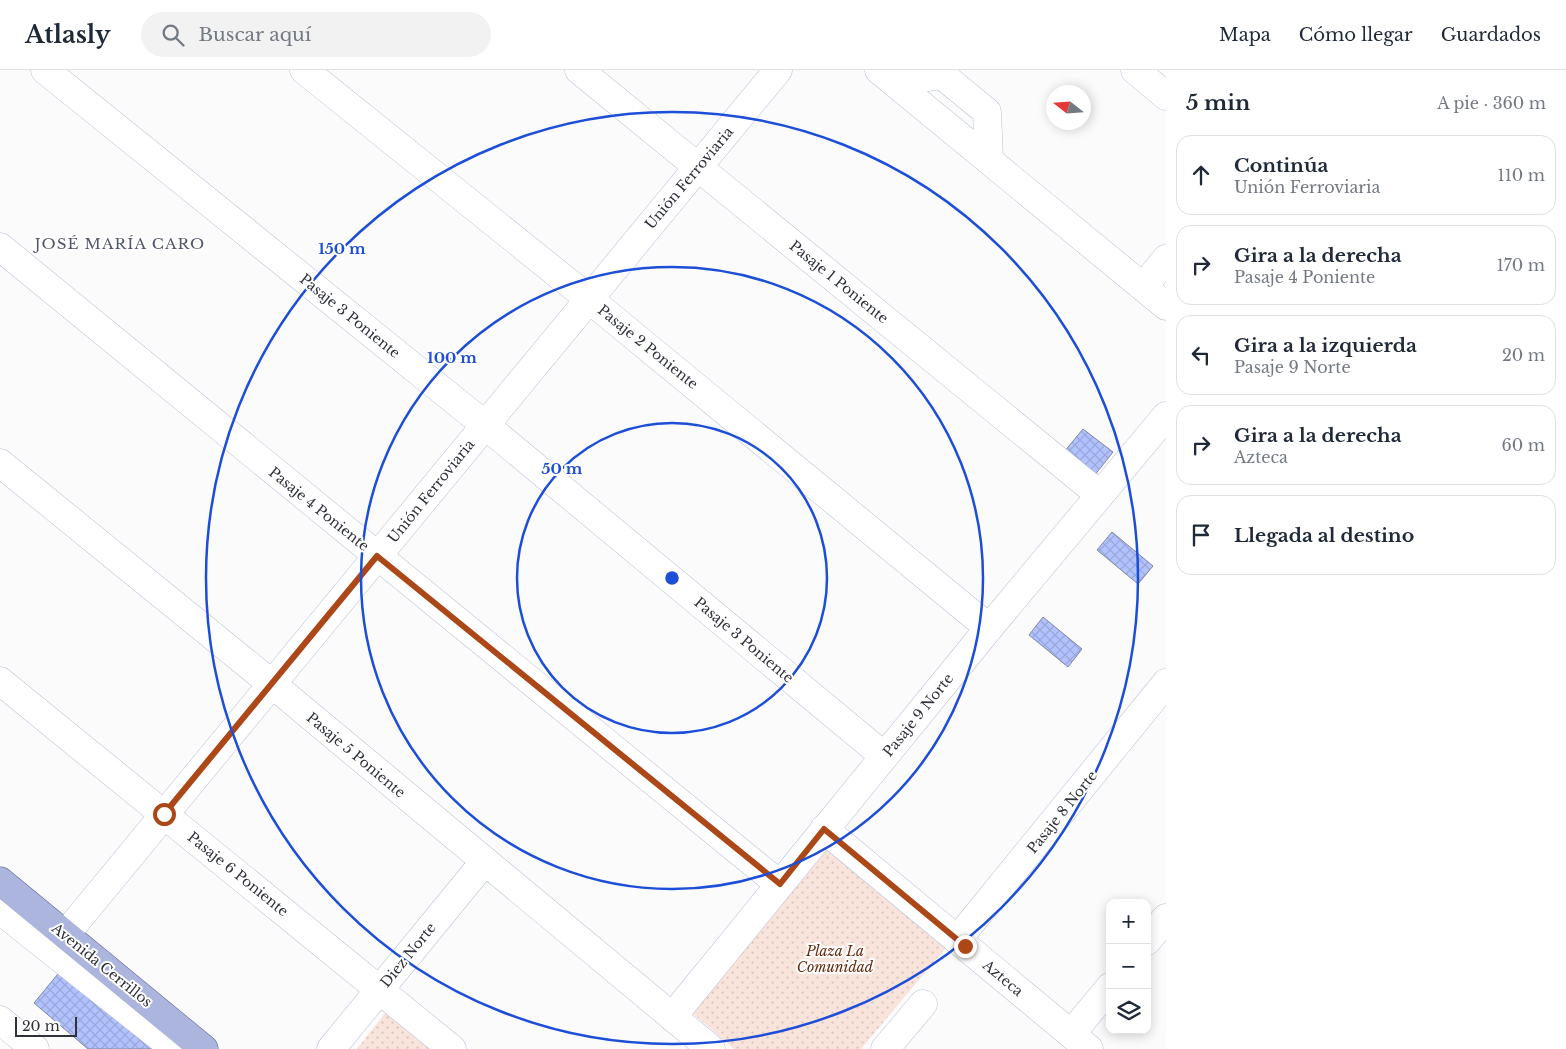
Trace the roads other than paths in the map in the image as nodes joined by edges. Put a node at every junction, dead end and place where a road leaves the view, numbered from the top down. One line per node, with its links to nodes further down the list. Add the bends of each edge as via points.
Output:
1 (45, 70): 16 (street, Pasaje 3 Poniente)
2 (304, 70): 13 (street, Pasaje 2 Poniente)
3 (579, 70): 9 (street, Pasaje 1 Poniente)
4 (778, 70): 9 (street, Unión Ferroviaria)
5 (1135, 70): 7 (street)
6 (886, 76): 8 (street); 8 (street, via 942,75 987,112)
7 (1166, 96)
8 (989, 160): 12 (street)
9 (698, 167): 13 (street, Unión Ferroviaria); 18 (street, Pasaje 1 Poniente)
10 (0, 247): 19 (street, Pasaje 4 Poniente)
11 (1166, 260): 12 (street)
12 (1143, 288): 14 (street)
13 (589, 299): 16 (street, Unión Ferroviaria); 20 (street, Pasaje 2 Poniente)
14 (1166, 306)
15 (1166, 416): 18 (street, Pasaje 9 Norte)
16 (485, 425): 19 (street, Unión Ferroviaria); 24 (street, Pasaje 3 Poniente)
17 (0, 463): 23 (street, Pasaje 5 Poniente)
18 (1100, 495): 20 (street, Pasaje 9 Norte)
19 (377, 556): 23 (street, Unión Ferroviaria); 29 (street, Pasaje 4 Poniente)
20 (989, 628): 24 (street, Pasaje 9 Norte)
21 (0, 680): 25 (street, Pasaje 6 Poniente)
22 (1166, 683): 34 (street, Pasaje 8 Norte)
23 (272, 684): 25 (street, Unión Ferroviaria); 27 (street, Pasaje 5 Poniente)
24 (884, 756): 26 (street, Pasaje 9 Norte)
25 (164, 814): 32 (street, Unión Ferroviaria); 35 (street, Pasaje 6 Poniente)
26 (824, 829): 29 (street, Pasaje 9 Norte); 34 (street, Azteca)
27 (485, 861): 35 (street, Diez Norte); 38 (street, Pasaje 5 Poniente)
28 (0, 881): 32 (main road, Avenida Cerrillos)
29 (780, 884): 38 (street, Pasaje 9 Norte)
30 (0, 910): 42 (street)
31 (1166, 918): 33 (street)
32 (65, 934): 43 (main road, Avenida Cerrillos)
33 (1151, 936)
34 (957, 940): 40 (street, Azteca)
35 (380, 989): 44 (street, Diez Norte); 45 (street, Pasaje 6 Poniente)
36 (1109, 989): 40 (street)
37 (923, 1004): 47 (street)
38 (672, 1016): 46 (street, Pasaje 5 Poniente)
39 (0, 1020): 41 (street)
40 (1080, 1041)
41 (35, 1049)
42 (175, 1049)
43 (204, 1049)
44 (331, 1049)
45 (452, 1049)
46 (711, 1049)
47 (885, 1049)

